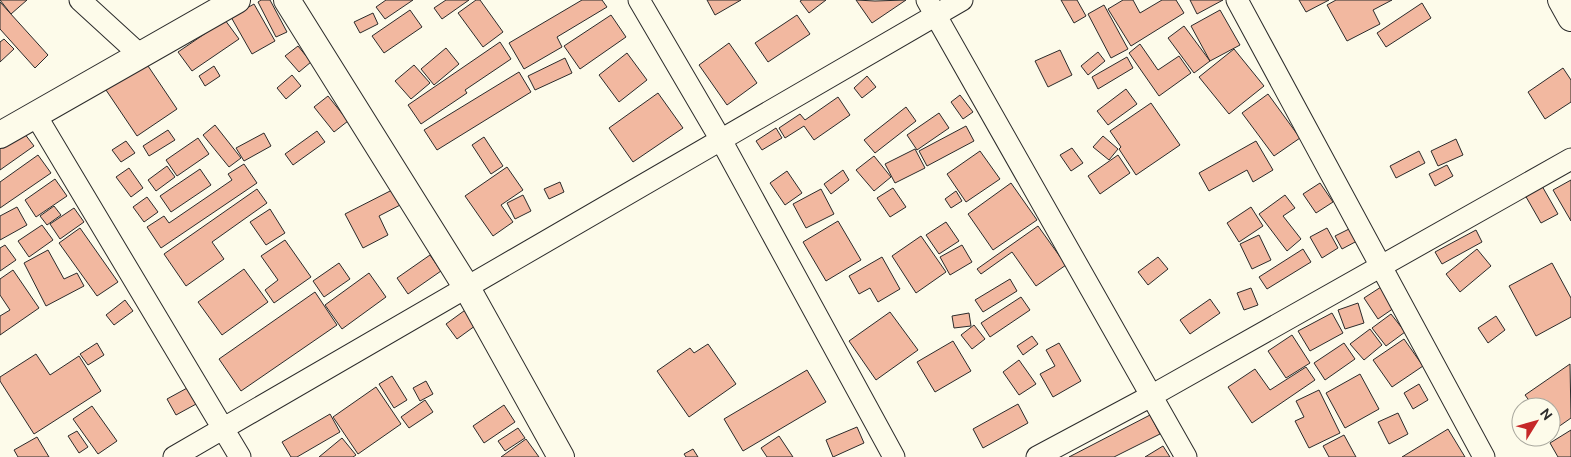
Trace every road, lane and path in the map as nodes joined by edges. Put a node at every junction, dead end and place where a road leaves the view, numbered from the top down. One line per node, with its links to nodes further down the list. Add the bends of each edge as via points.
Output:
1 (80, 0): 10 (street)
2 (237, 0): 10 (street)
3 (287, 0): 16 (street)
4 (639, 0): 13 (street)
5 (962, 0): 8 (street)
6 (1238, 0): 15 (street)
7 (1561, 0): 9 (street)
8 (931, 8): 13 (street); 17 (street)
9 (1571, 18)
10 (139, 54): 11 (street)
11 (36, 114): 12 (street); 18 (street)
12 (0, 134)
13 (721, 140): 16 (street); 22 (street)
14 (1571, 159): 15 (street)
15 (1381, 266): 17 (street); 25 (street)
16 (467, 288): 18 (street); 21 (street)
17 (1151, 396): 23 (street); 24 (street)
18 (223, 428): 19 (street); 20 (street)
19 (174, 457)
20 (240, 457)
21 (561, 457)
22 (894, 457)
23 (1037, 457)
24 (1186, 457)
25 (1484, 457)

